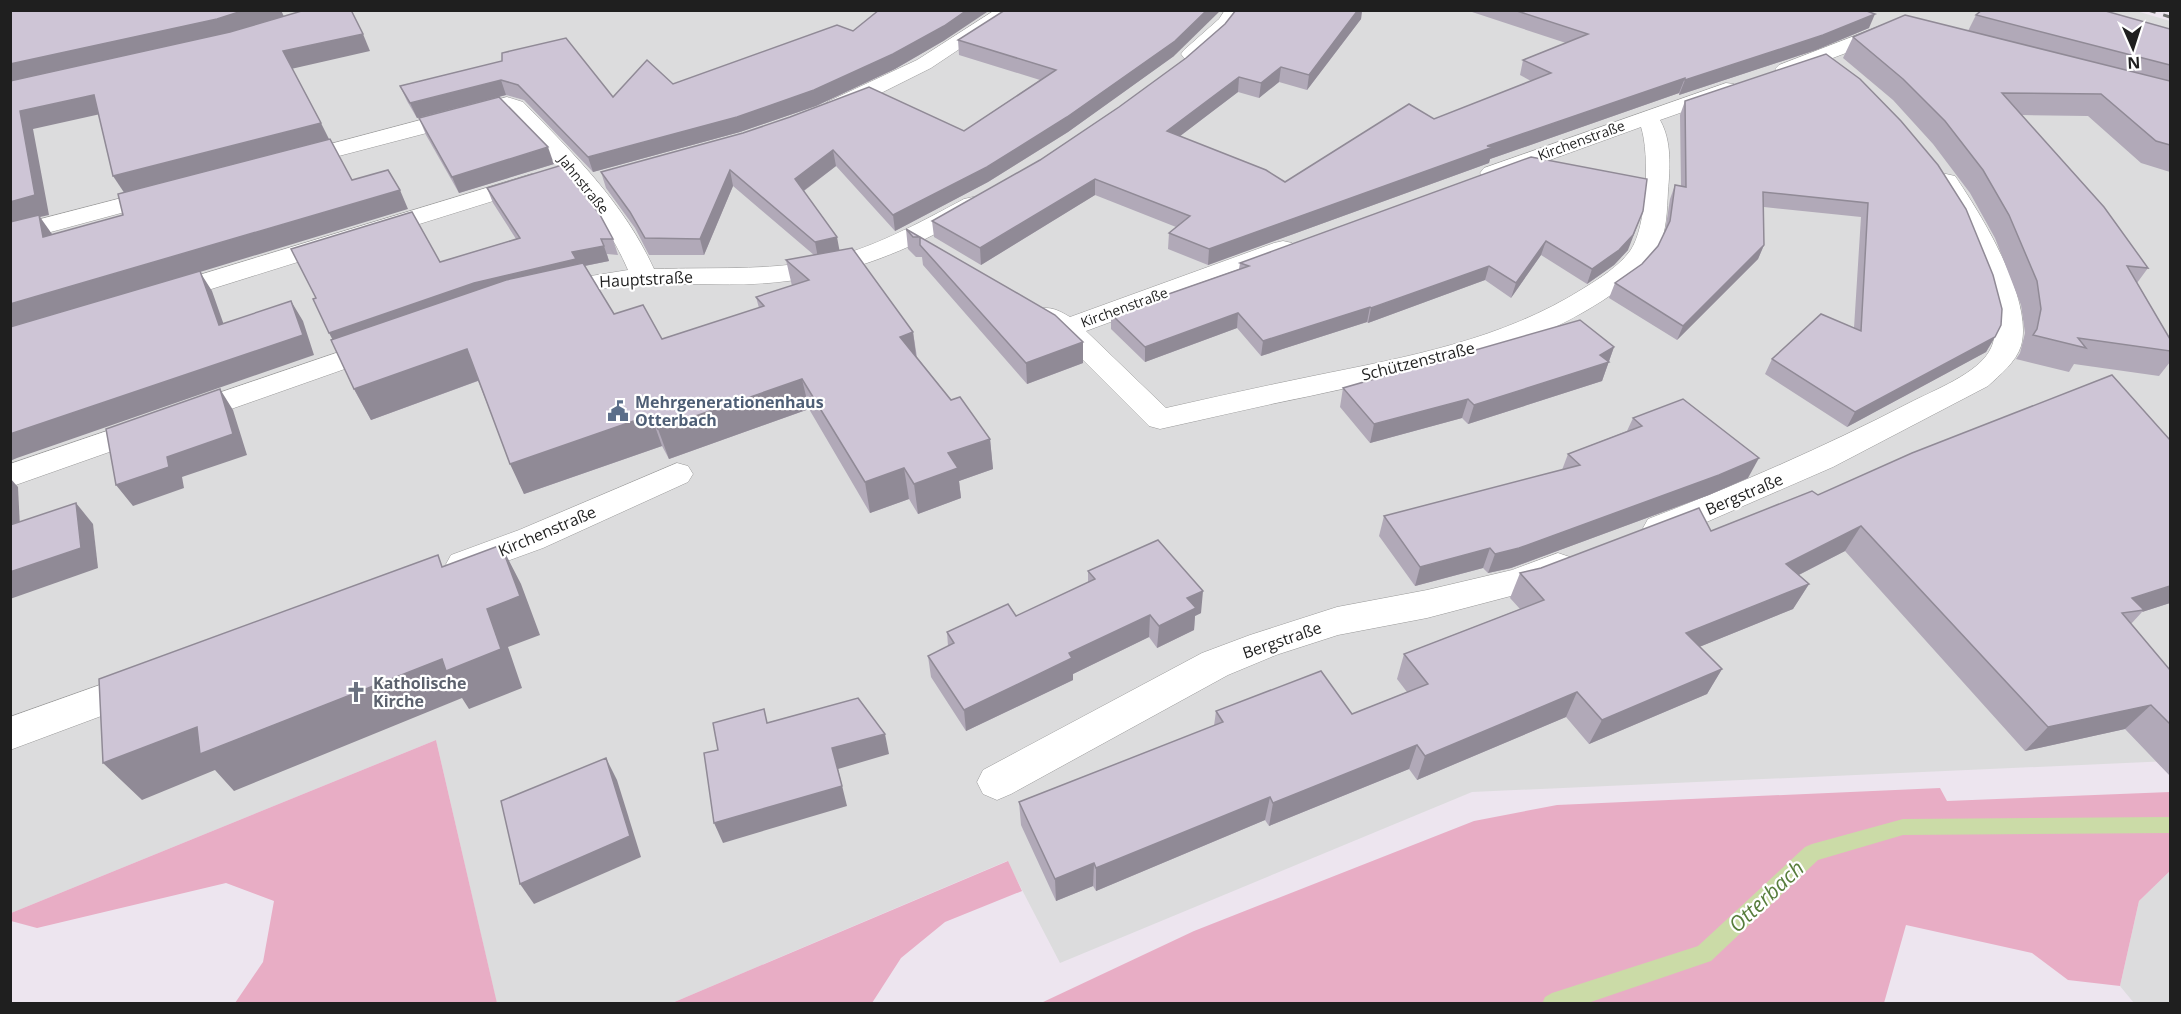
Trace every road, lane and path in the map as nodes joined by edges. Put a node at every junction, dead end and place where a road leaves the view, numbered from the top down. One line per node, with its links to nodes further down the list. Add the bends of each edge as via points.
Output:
1 (1009, 10): 7 (street, via 924,64)
2 (1235, 10): 5 (street, via 1211,38)
3 (1891, 25): 4 (street, Kirchenstraße, via 1884,32)
4 (1824, 56): 6 (street); 8 (street, Kirchenstraße)
5 (1169, 72)
6 (1847, 72)
7 (818, 114)
8 (1647, 116): 12 (street, Kirchenstraße); 23 (street, Schützenstraße, via 1657,135 1657,156 1651,234 1644,249 1627,271 1570,309 1471,349 1160,420)
9 (1929, 159): 30 (street, Bergstraße, via 1968,214 2004,299 2009,326 2006,347 1978,379 1846,449 1722,505 1518,582 1337,621 1215,664)
10 (277, 165): 11 (street, Jahnstraße, via 507,104)
11 (590, 176): 19 (street, Jahnstraße, via 631,244); 22 (street)
12 (1468, 182)
13 (185, 189): 15 (street)
14 (997, 191): 16 (street, Hauptstraße)
15 (10, 235)
16 (910, 236): 18 (street); 19 (street, Hauptstraße, via 839,264 805,271 768,276)
17 (1301, 243): 23 (street, Kirchenstraße)
18 (940, 253)
19 (644, 277): 20 (street, Hauptstraße, via 608,279)
20 (530, 296)
21 (1021, 300): 23 (street, Kirchenstraße)
22 (138, 302)
23 (1067, 328)
24 (401, 339): 26 (street)
25 (677, 474): 27 (street, Kirchenstraße, via 531,539)
26 (10, 476)
27 (432, 576)
28 (177, 672): 29 (street)
29 (10, 734)
30 (997, 782)

